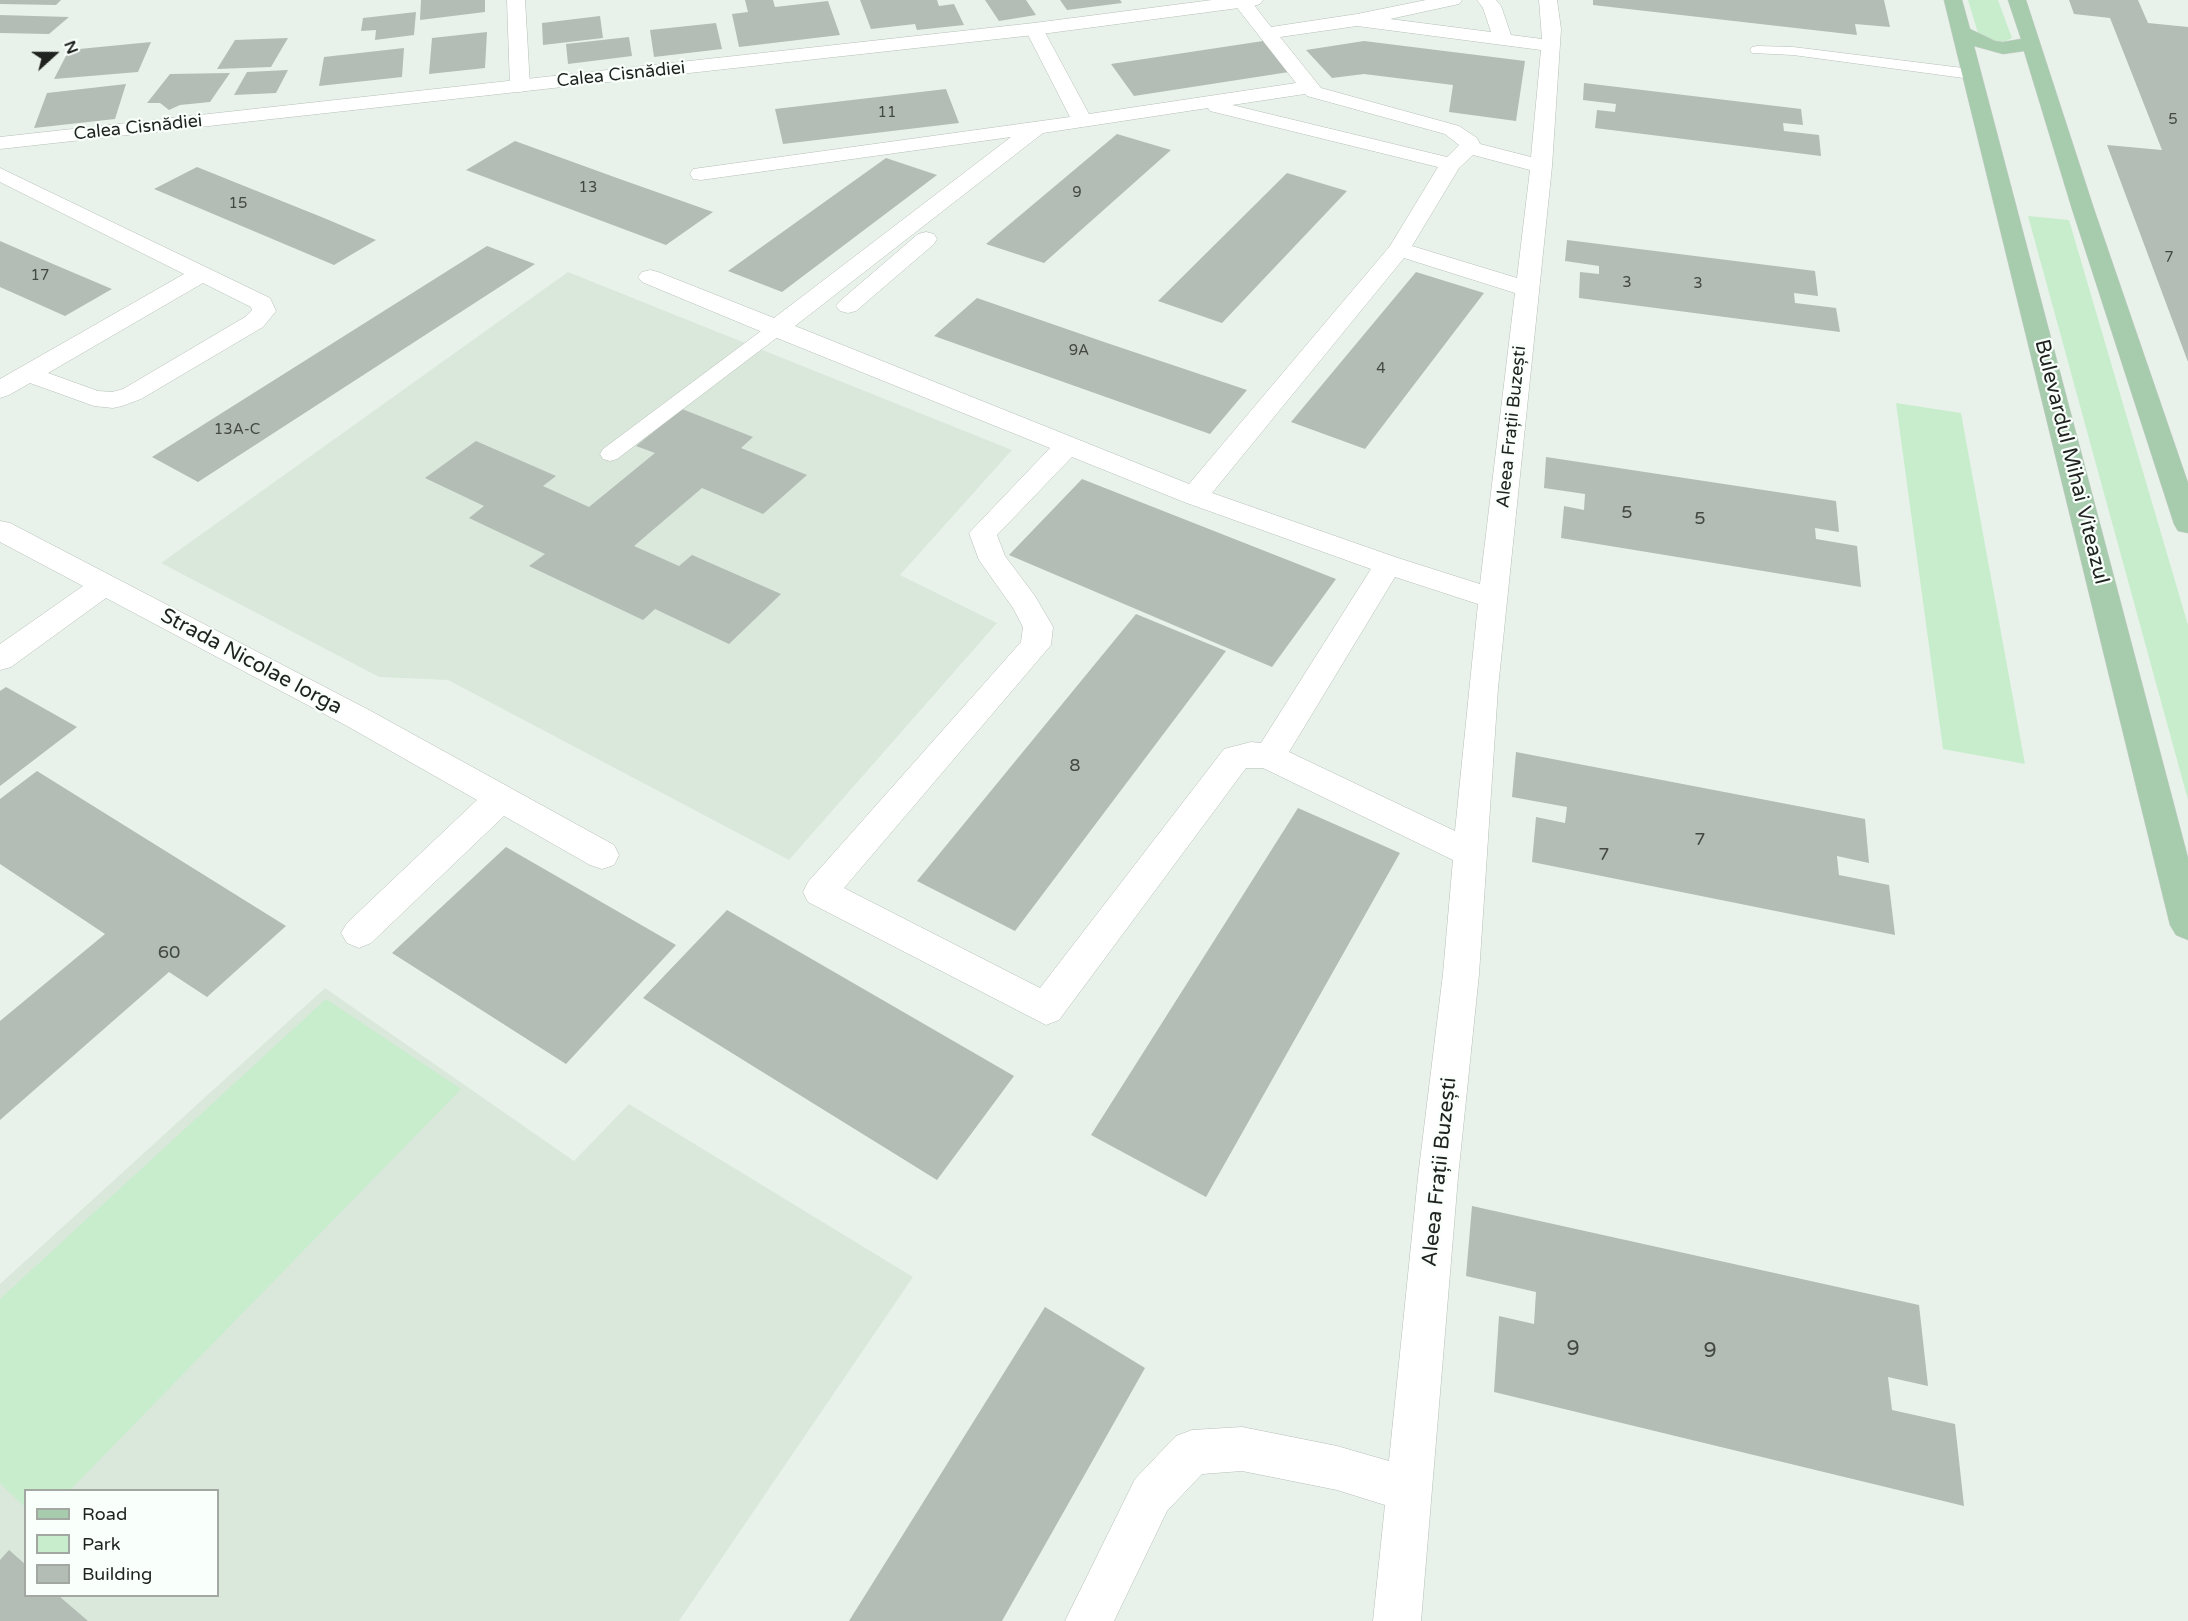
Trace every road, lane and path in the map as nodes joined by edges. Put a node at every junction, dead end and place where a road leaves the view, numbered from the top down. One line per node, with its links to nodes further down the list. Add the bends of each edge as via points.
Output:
1 (516, 0): 17 (street)
2 (1453, 0): 8 (street)
3 (1486, 0): 12 (street, via 1492,6)
4 (1548, 0): 14 (street, Aleea Frații Buzești)
5 (1953, 0): 10 (main road, Bulevardul Mihai Viteazul)
6 (2017, 0): 13 (main road)
7 (1245, 1): 9 (street, Calea Cisnădiei); 11 (street, Calea Cisnădiei)
8 (1357, 20): 11 (street); 12 (street)
9 (1034, 29): 17 (street, Calea Cisnădiei); 20 (street)
10 (1961, 32): 13 (main road, via 1990,46 2013,47); 16 (main road, Bulevardul Mihai Viteazul)
11 (1268, 33): 18 (street, Calea Cisnădiei)
12 (1503, 40): 14 (street)
13 (2031, 41): 40 (main road)
14 (1551, 46): 26 (street, Aleea Frații Buzești)
15 (1757, 50): 16 (lane, via 1793,51)
16 (1971, 74): 50 (main road, Bulevardul Mihai Viteazul)
17 (520, 86): 23 (street, Calea Cisnădiei)
18 (1310, 87): 19 (street); 24 (street, via 1325,97 1452,130 1470,142)
19 (1200, 103): 20 (street); 25 (street)
20 (1083, 121): 21 (street)
21 (1061, 124): 22 (street); 33 (street)
22 (1037, 127): 28 (street); 34 (street)
23 (0, 143)
24 (1469, 147): 25 (street); 26 (street)
25 (1451, 164): 29 (street)
26 (1541, 166): 32 (street, Aleea Frații Buzești)
27 (0, 174): 30 (street)
28 (701, 174)
29 (1399, 249): 32 (street); 39 (street)
30 (201, 274): 35 (street); 35 (street, via 262,303 264,311 254,322 132,394 112,400 94,399)
31 (650, 278): 34 (street)
32 (1528, 289): 44 (street, Aleea Frații Buzești)
33 (848, 306)
34 (776, 329): 37 (street); 38 (lane)
35 (29, 374): 36 (street)
36 (0, 390)
37 (1067, 446): 39 (street); 46 (street, via 983,533 993,560 1038,627 1036,645 820,892 1046,1009 1235,758 1251,754)
38 (610, 454)
39 (1194, 496): 42 (street)
40 (2188, 524)
41 (0, 530): 43 (street, Strada Nicolae Iorga)
42 (1388, 565): 44 (street); 46 (street)
43 (104, 585): 45 (street); 47 (street, Strada Nicolae Iorga)
44 (1494, 599): 48 (street, Aleea Frații Buzești, via 1478,731)
45 (0, 659)
46 (1269, 757): 48 (street)
47 (501, 798): 49 (street, Strada Nicolae Iorga); 51 (street)
48 (1470, 854): 52 (street, Aleea Frații Buzești)
49 (602, 855)
50 (2188, 925)
51 (359, 933)
52 (1409, 1490): 53 (street, via 1336,1467 1242,1449 1192,1452 1150,1496); 54 (street, Aleea Frații Buzești)
53 (1089, 1621)
54 (1397, 1621)

